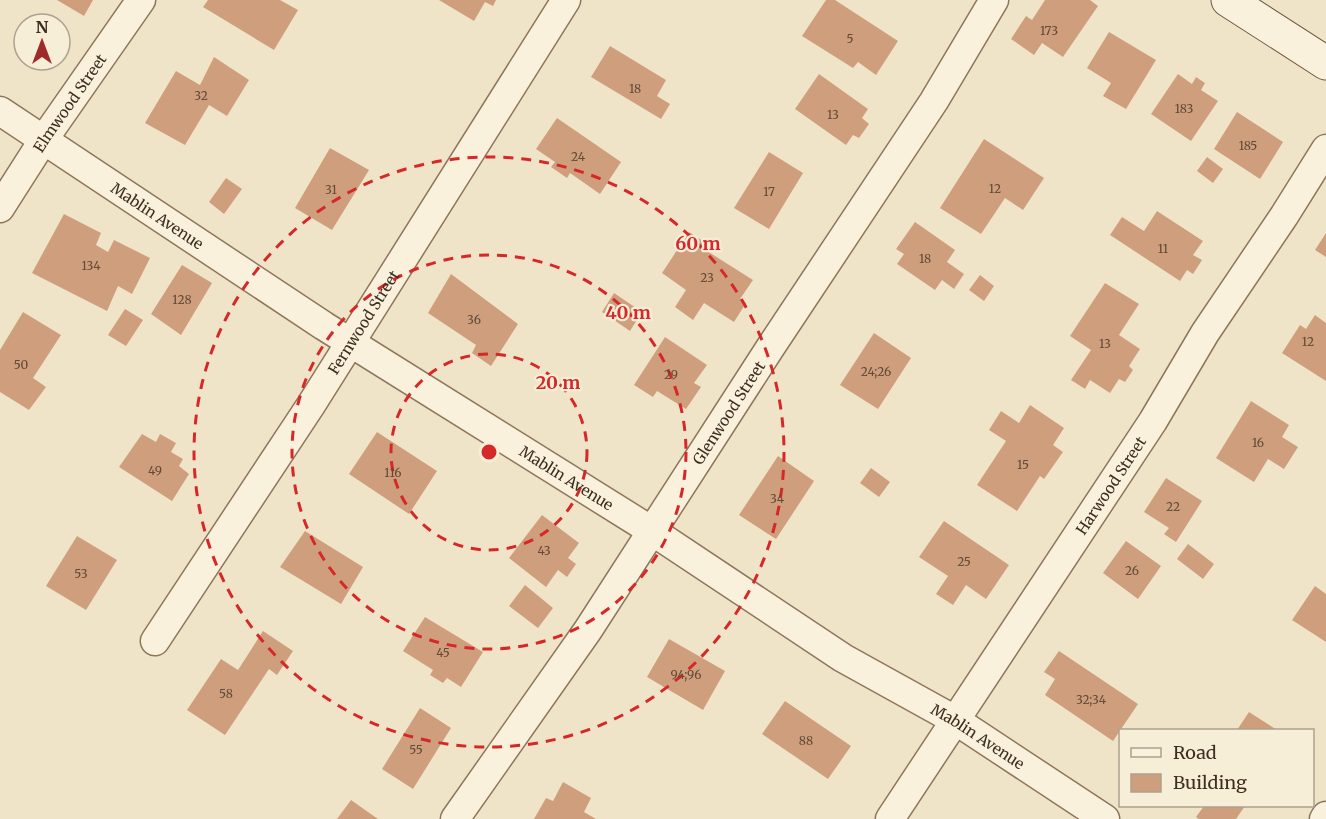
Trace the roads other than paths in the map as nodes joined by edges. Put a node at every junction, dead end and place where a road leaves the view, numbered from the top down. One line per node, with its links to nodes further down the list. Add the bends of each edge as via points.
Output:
1 (141, 0): 7 (street, Elmwood Street)
2 (566, 0): 10 (street, Fernwood Street)
3 (994, 0): 11 (street, Glenwood Street, via 934,101)
4 (1228, 0): 5 (main road)
5 (1326, 63)
6 (0, 111): 7 (street, Mablin Avenue)
7 (44, 139): 9 (street, Elmwood Street); 10 (street, Mablin Avenue)
8 (1326, 149): 13 (street, Harwood Street, via 1205,333 1153,421)
9 (0, 208)
10 (350, 342): 11 (street, Mablin Avenue); 12 (street, Fernwood Street)
11 (652, 531): 13 (street, Mablin Avenue, via 843,658); 14 (street, Glenwood Street, via 588,630)
12 (155, 641)
13 (955, 720): 15 (street, Harwood Street); 16 (street, Mablin Avenue)
14 (454, 819)
15 (890, 819)
16 (1106, 819)

